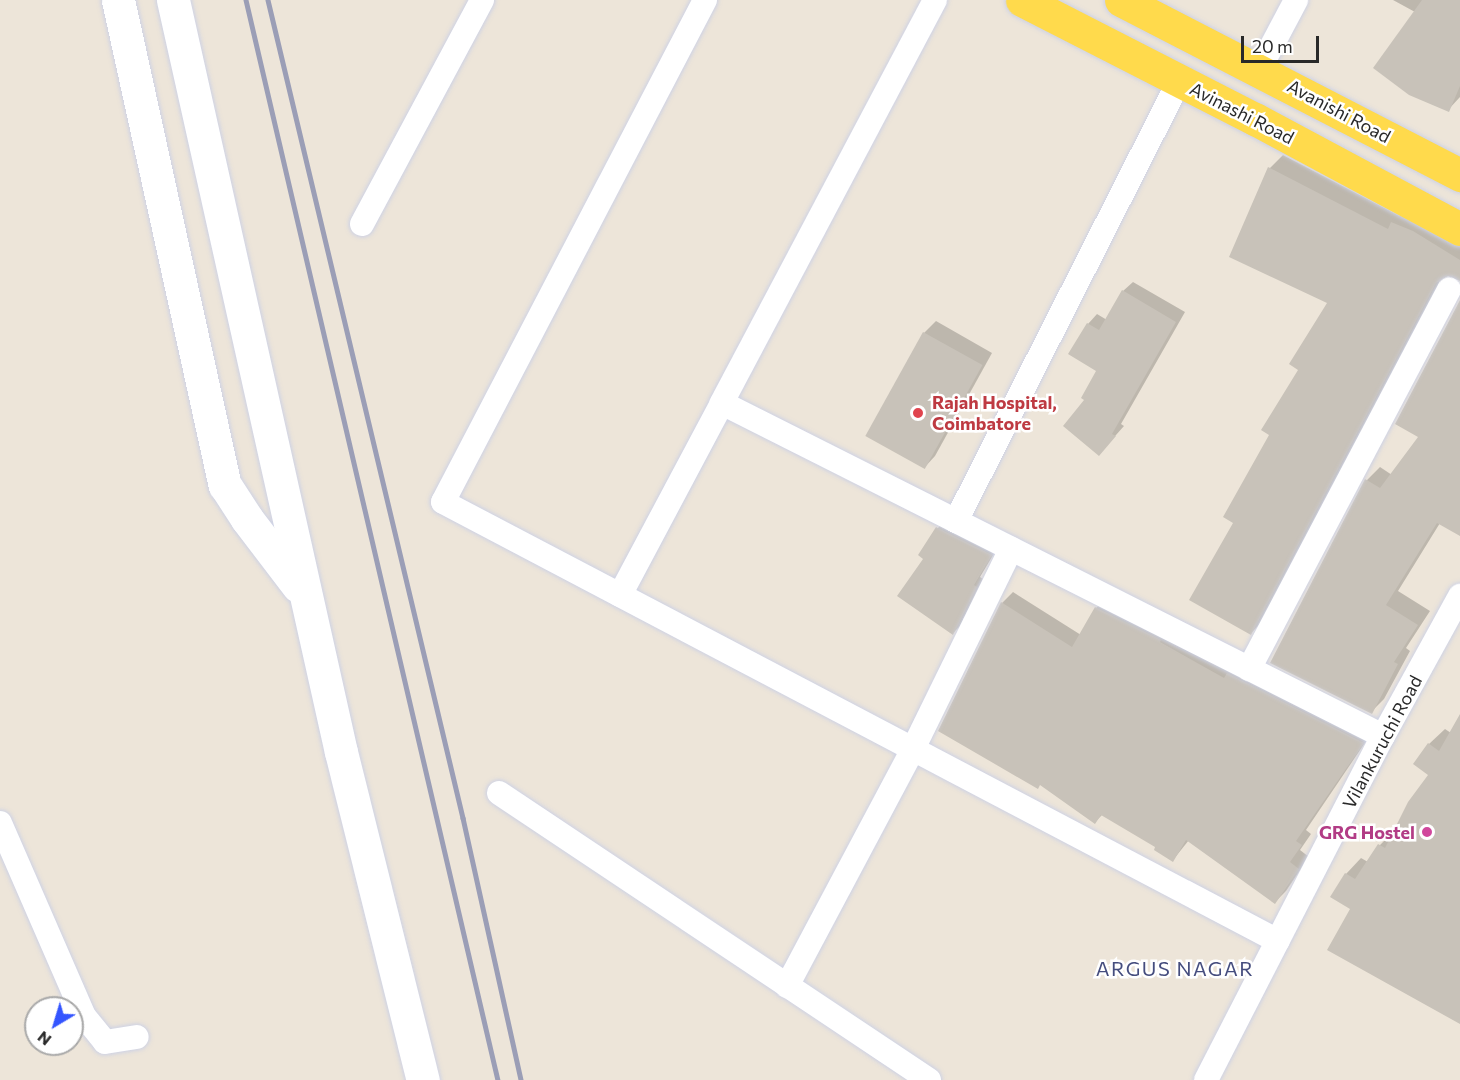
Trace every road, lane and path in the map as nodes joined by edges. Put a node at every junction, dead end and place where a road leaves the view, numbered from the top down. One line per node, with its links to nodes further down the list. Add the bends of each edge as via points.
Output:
1 (118, 0): 20 (main road, via 225,485)
2 (173, 0): 20 (main road)
3 (482, 0): 12 (street)
4 (705, 0): 18 (street, via 443,502)
5 (935, 0): 15 (street)
6 (1022, 0): 10 (main road, Avinashi Road)
7 (1120, 0): 9 (main road, Avanishi Road)
8 (1296, 0): 9 (street)
9 (1260, 70): 11 (main road, Avanishi Road)
10 (1179, 81): 13 (main road, Avinashi Road); 16 (street)
11 (1460, 175)
12 (362, 224)
13 (1460, 229)
14 (1449, 290): 21 (street)
15 (722, 403): 16 (street); 18 (street)
16 (956, 522): 17 (street)
17 (1011, 549): 21 (street); 23 (street)
18 (620, 595): 23 (street)
19 (1460, 596): 22 (street, Vilankuruchi Road)
20 (306, 597): 29 (main road)
21 (1249, 669): 22 (street)
22 (1383, 736): 26 (street, Vilankuruchi Road)
23 (913, 749): 26 (street); 27 (street)
24 (499, 794): 27 (street)
25 (0, 823): 28 (street, via 84,1016 105,1042)
26 (1278, 941): 31 (street, Vilankuruchi Road)
27 (787, 986): 30 (street)
28 (136, 1037)
29 (423, 1080)
30 (929, 1080)
31 (1206, 1080)

